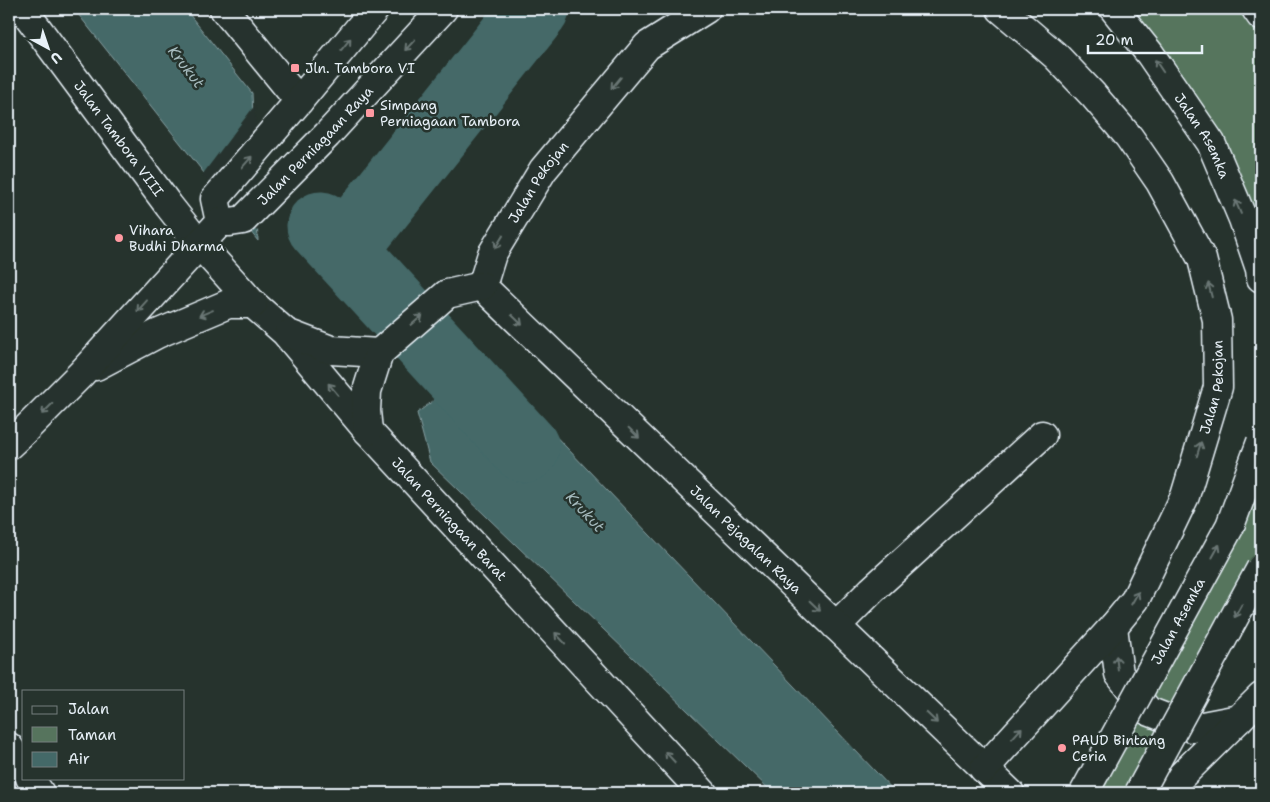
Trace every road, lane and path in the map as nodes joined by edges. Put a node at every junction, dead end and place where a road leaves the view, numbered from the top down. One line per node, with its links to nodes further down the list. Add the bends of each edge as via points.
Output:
1 (23, 9): 14 (street, Jalan Tambora VIII)
2 (224, 9): 12 (street)
3 (375, 9): 12 (street, Jalan Perniagaan Raya, one-way to 3)
4 (443, 9): 13 (street, Jalan Perniagaan Raya, one-way to 13, via 327,135)
5 (673, 9): 11 (street)
6 (706, 9): 11 (street, Jalan Pekojan)
7 (1001, 9): 27 (street, Jalan Pekojan, one-way to 7, via 1135,600 1185,496 1218,387 1217,320 1202,259 1160,182 1129,137 1056,56)
8 (1114, 9): 15 (street, Jalan Asemka, one-way to 8, via 1243,220 1211,143 1150,54)
9 (1256, 9): 10 (street)
10 (1261, 16)
11 (647, 46): 16 (street, Jalan Pekojan, one-way to 16, via 543,170 492,254)
12 (296, 104): 13 (street, Jalan Perniagaan Raya, one-way to 12)
13 (226, 213): 14 (street, Jalan Perniagaan Raya)
14 (199, 244): 17 (street, Jalan Perniagaan Barat); 20 (street, Jalan Perniagaan Raya, one-way to 20)
15 (1261, 278)
16 (482, 286): 19 (street, one-way to 16, via 447,294); 26 (street, Jalan Pejagalan Raya, one-way to 26)
17 (253, 304): 18 (street, Jalan Perniagaan Barat); 20 (street, one-way to 20, via 228,304 198,316)
18 (285, 332): 19 (street, via 331,350); 21 (street, Jalan Perniagaan Barat, one-way to 18)
19 (383, 350): 21 (street, via 368,391)
20 (81, 374): 24 (street, Jalan Perniagaan Raya, one-way to 24)
21 (368, 431): 35 (street, Jalan Perniagaan Barat, one-way to 21)
22 (1042, 435): 26 (street)
23 (1261, 442): 37 (street, Jalan Asemka, one-way to 23, bridge, via 1230,526)
24 (9, 445)
25 (1261, 568): 38 (street, one-way to 38, bridge)
26 (836, 626): 32 (street, Jalan Pejagalan Raya, one-way to 32)
27 (1113, 627): 29 (street, one-way to 27, via 1192,728 1148,711 1119,674); 32 (street, Jalan Pekojan, one-way to 27)
28 (1261, 697): 29 (street)
29 (1240, 719): 39 (street)
30 (9, 747): 31 (street)
31 (22, 766)
32 (984, 769): 36 (street, Jalan Pejagalan Raya)
33 (31, 780): 34 (street)
34 (40, 793)
35 (703, 793)
36 (1010, 793)
37 (1084, 793)
38 (1139, 793)
39 (1164, 793)

